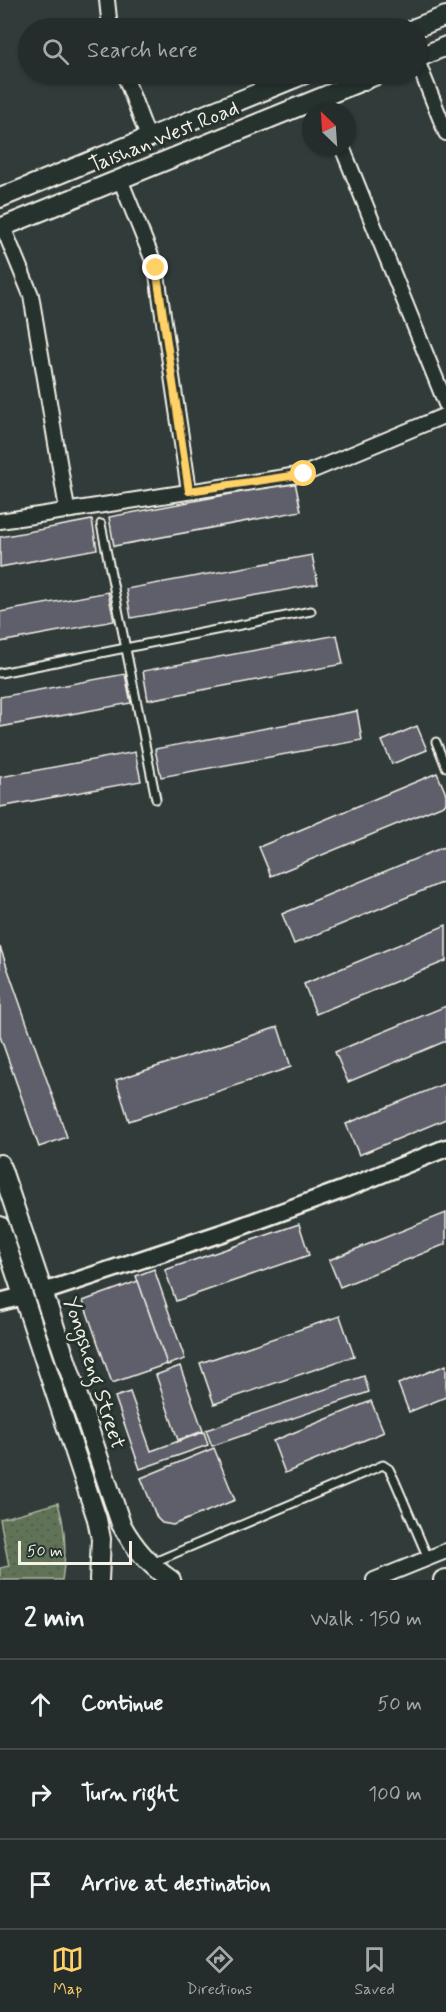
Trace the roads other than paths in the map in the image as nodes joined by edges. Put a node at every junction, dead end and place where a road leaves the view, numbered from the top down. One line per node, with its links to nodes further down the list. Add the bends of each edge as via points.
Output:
1 (107, 0): 3 (street)
2 (446, 16): 4 (main road)
3 (109, 18)
4 (428, 23)
5 (446, 46): 6 (main road)
6 (428, 53)
7 (128, 84): 14 (street)
8 (279, 84): 14 (main road, Taishan West Road)
9 (361, 84): 11 (main road, Taishan West Road)
10 (426, 84): 13 (street)
11 (329, 102)
12 (302, 112): 16 (main road, Taishan West Road)
13 (446, 133)
14 (148, 137): 17 (main road, Taishan West Road)
15 (346, 156): 19 (street)
16 (120, 179): 18 (main road, Taishan West Road); 21 (street, via 156,268)
17 (0, 198)
18 (1, 227): 22 (street, via 31,296)
19 (446, 404)
20 (446, 415): 21 (street, via 304,474)
21 (189, 491): 22 (street)
22 (67, 509): 23 (street)
23 (0, 521)
24 (101, 524): 26 (lane)
25 (311, 611): 26 (lane)
26 (126, 648): 27 (lane); 30 (lane)
27 (0, 673)
28 (436, 742): 29 (lane)
29 (446, 767)
30 (156, 799)
31 (446, 1148): 34 (street, via 234,1229)
32 (0, 1164): 34 (main road, Yongsheng Street)
33 (0, 1226): 35 (main road, Yongsheng Street)
34 (43, 1292): 39 (main road, Yongsheng Street, via 121,1524)
35 (23, 1296): 36 (street); 40 (main road, Yongsheng Street, via 97,1519 101,1539)
36 (0, 1302)
37 (446, 1551): 38 (street)
38 (428, 1558): 39 (lane, via 394,1479 383,1465); 42 (street)
39 (150, 1564): 41 (main road, Yongsheng Street)
40 (99, 1580)
41 (171, 1580)
42 (374, 1580)

